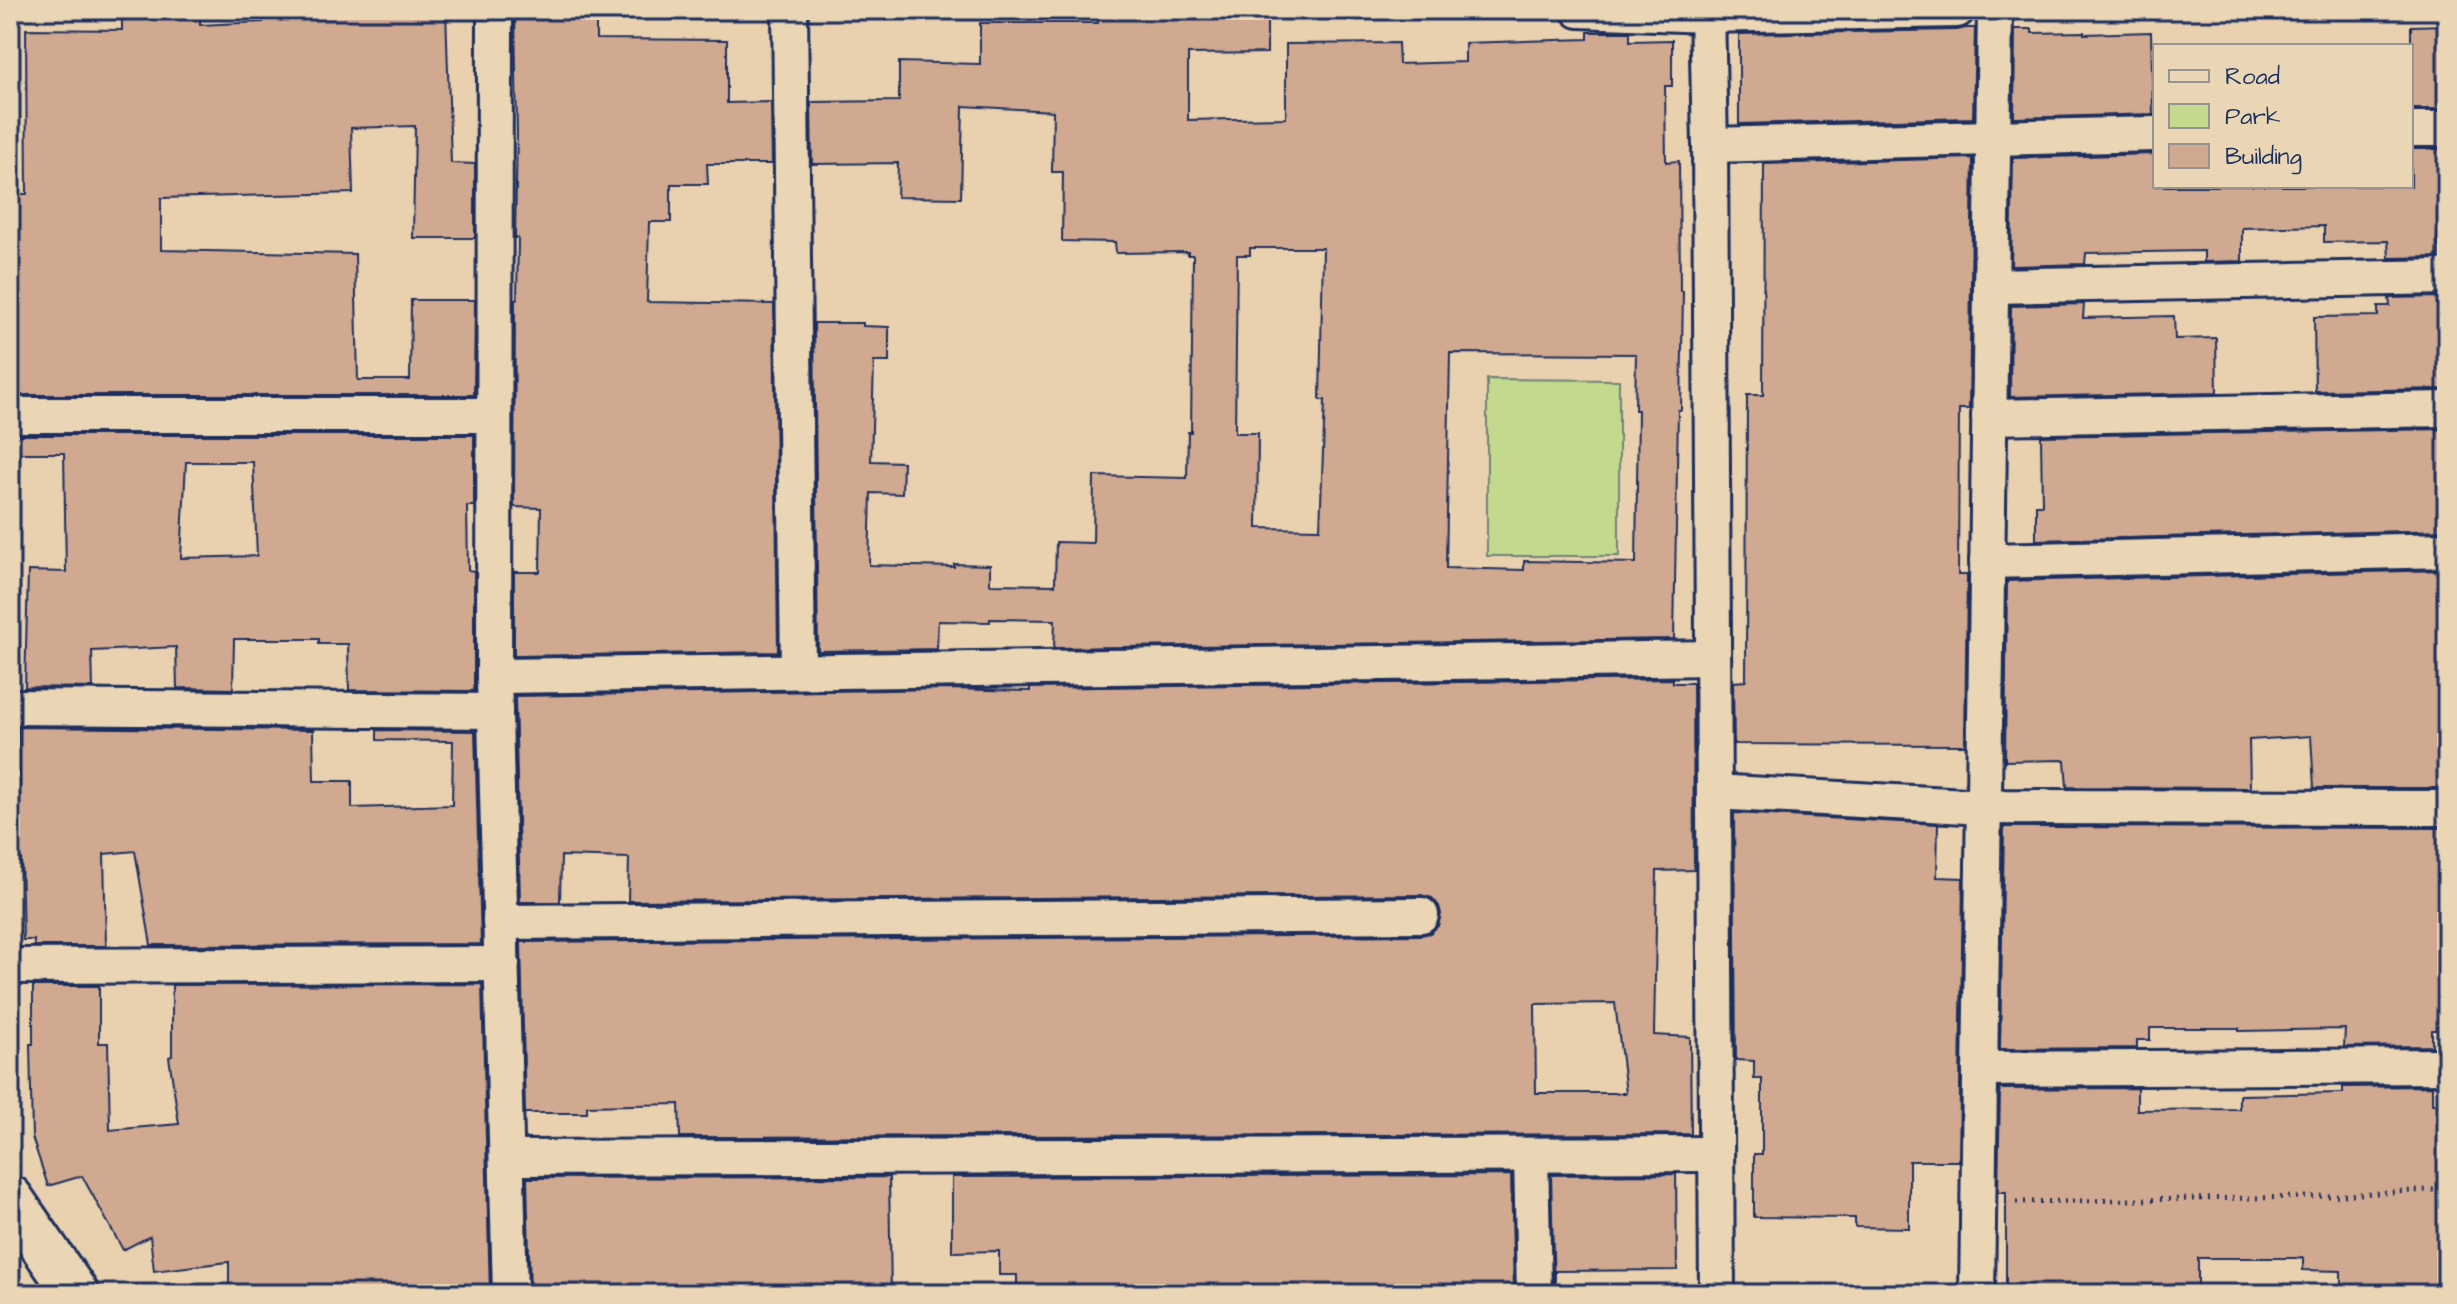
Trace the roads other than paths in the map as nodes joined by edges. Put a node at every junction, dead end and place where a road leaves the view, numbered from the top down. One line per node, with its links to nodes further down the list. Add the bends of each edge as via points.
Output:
1 (495, 10): 16 (street)
2 (790, 10): 21 (street)
3 (1579, 10): 6 (street)
4 (1957, 10): 6 (street)
5 (1995, 10): 10 (street)
6 (1707, 13): 11 (street)
7 (2413, 129): 8 (street)
8 (2447, 129)
9 (2153, 134): 10 (street)
10 (1993, 137): 11 (street); 13 (street)
11 (1710, 145): 20 (street)
12 (2447, 277): 13 (street)
13 (1991, 286): 17 (street)
14 (2447, 409): 17 (street)
15 (10, 415): 16 (street)
16 (494, 415): 22 (street)
17 (1989, 417): 19 (street)
18 (2447, 550): 19 (street)
19 (1987, 561): 26 (street)
20 (1713, 658): 21 (street); 25 (street)
21 (798, 671): 22 (street)
22 (494, 676): 24 (street)
23 (10, 707): 24 (street)
24 (495, 711): 29 (street)
25 (1714, 792): 26 (street); 34 (street)
26 (1984, 807): 27 (street); 33 (street)
27 (2447, 808)
28 (1421, 915): 29 (street)
29 (500, 922): 30 (street)
30 (502, 964): 31 (street); 36 (street)
31 (10, 966)
32 (2447, 1066): 33 (street)
33 (1980, 1069): 42 (street)
34 (1716, 1154): 35 (street); 41 (street)
35 (1531, 1155): 36 (street); 40 (street)
36 (508, 1158): 39 (street)
37 (10, 1198): 38 (street)
38 (76, 1294)
39 (510, 1294)
40 (1534, 1294)
41 (1717, 1294)
42 (1977, 1294)

